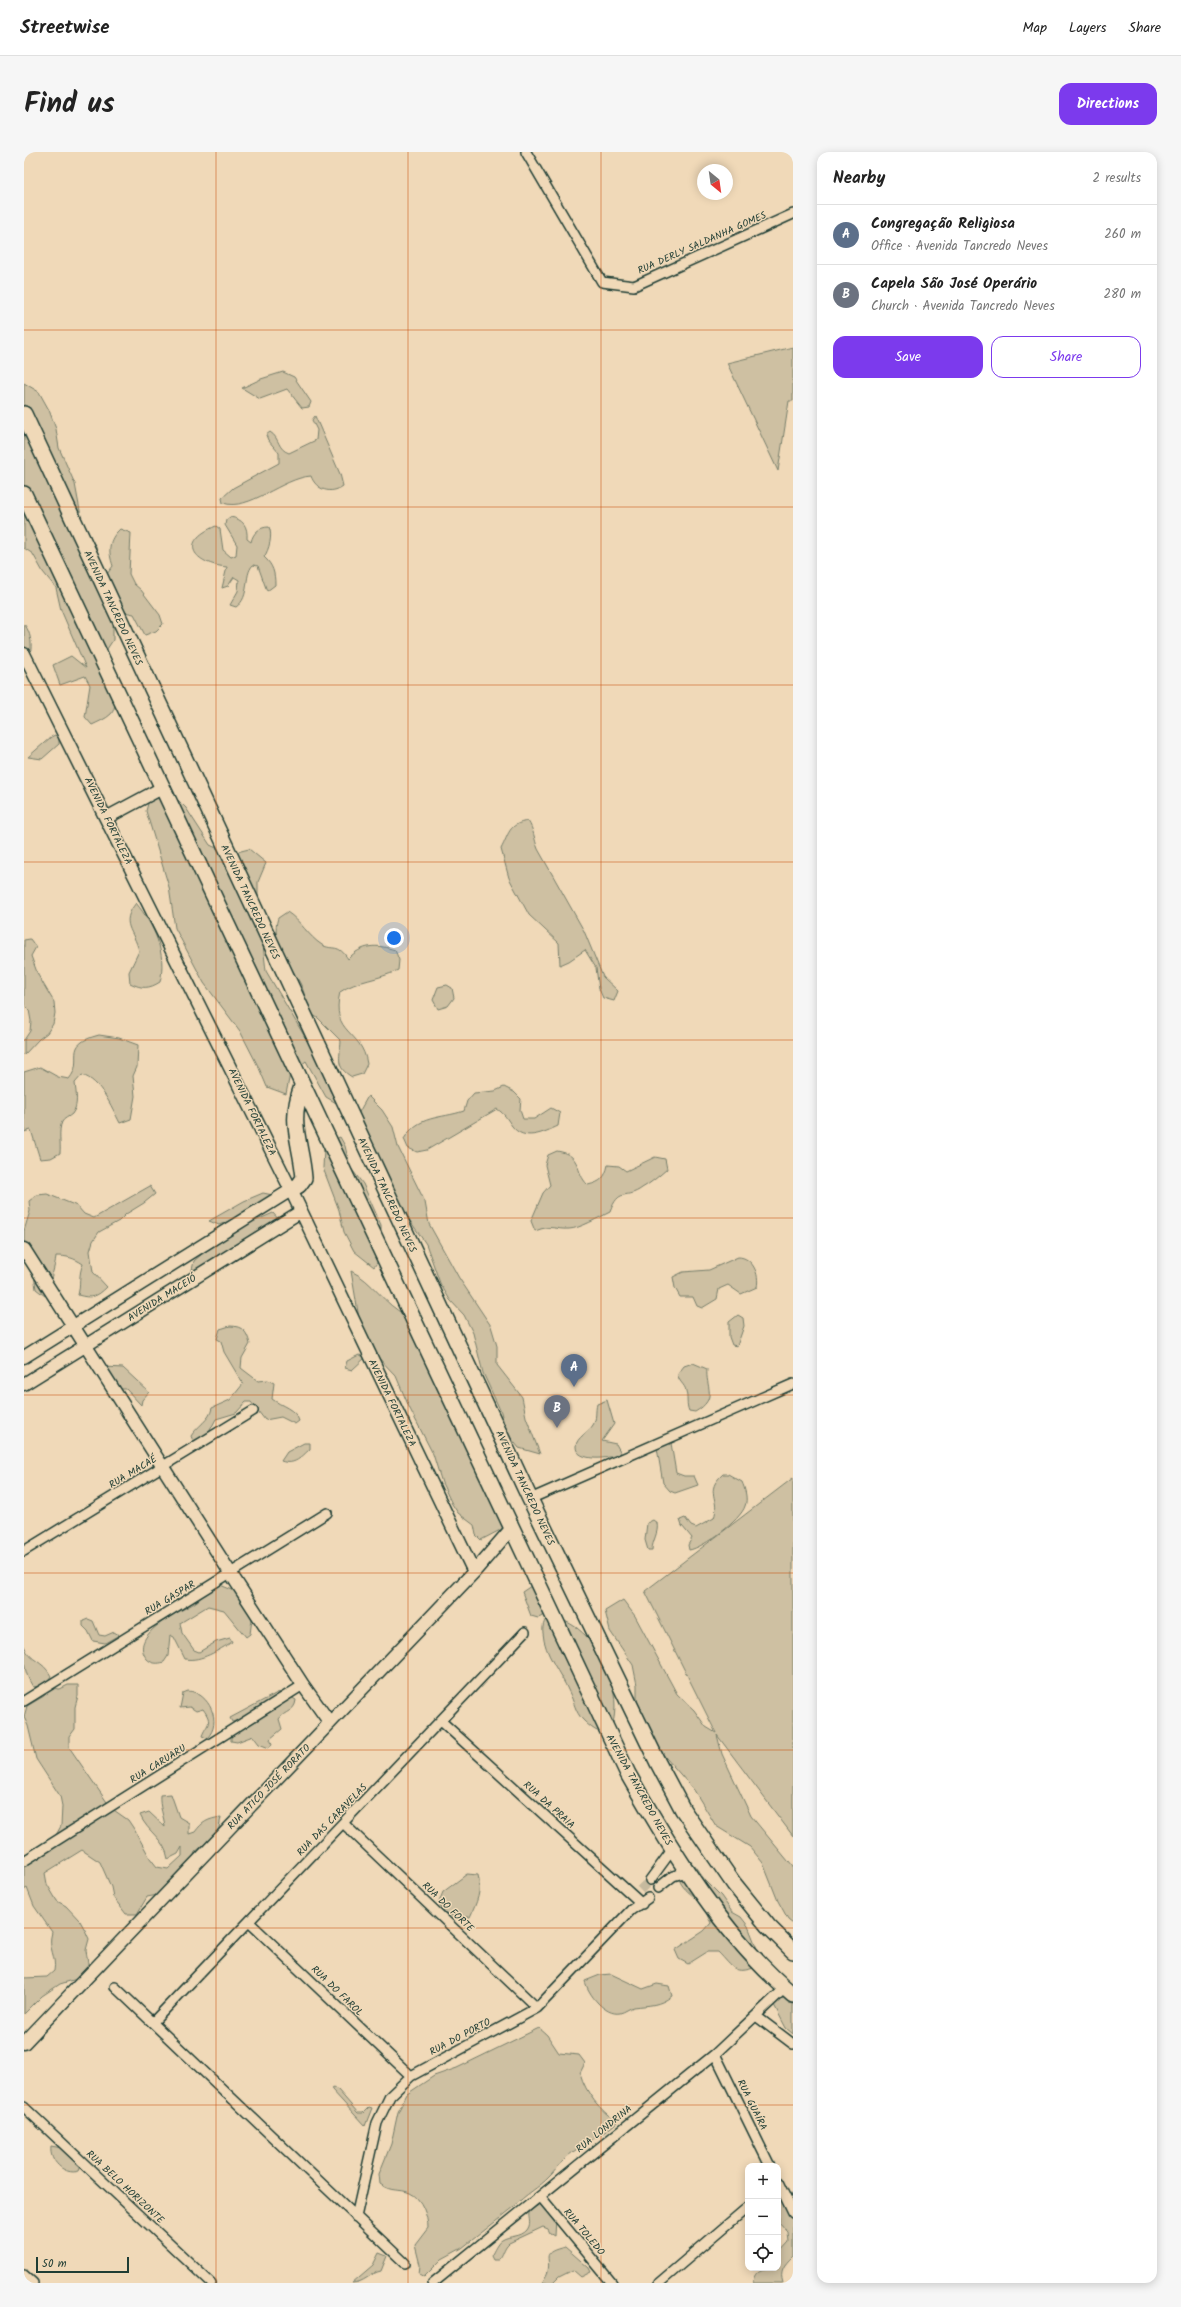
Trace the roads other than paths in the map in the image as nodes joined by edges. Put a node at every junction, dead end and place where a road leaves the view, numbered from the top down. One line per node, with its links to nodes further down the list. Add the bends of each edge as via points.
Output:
1 (526, 152): 2 (street, RUA DERLY SALDANHA GOMES, via 602,282 634,286)
2 (793, 214)
3 (24, 414): 19 (main road, AVENIDA TANCREDO NEVES)
4 (24, 494): 6 (main road, AVENIDA TANCREDO NEVES)
5 (24, 654): 7 (street, AVENIDA FORTALEZA)
6 (162, 788): 7 (street); 8 (main road, AVENIDA TANCREDO NEVES)
7 (106, 818): 9 (street, AVENIDA FORTALEZA)
8 (302, 1086): 9 (main road, via 296,1102 294,1119 304,1178); 21 (main road, AVENIDA TANCREDO NEVES)
9 (291, 1190): 10 (street, AVENIDA FORTALEZA); 12 (street)
10 (300, 1212): 13 (street, AVENIDA MACEIÓ); 23 (street, AVENIDA FORTALEZA)
11 (24, 1249): 12 (street)
12 (72, 1327): 13 (street); 14 (street)
13 (84, 1347): 15 (street, AVENIDA MACEIÓ); 18 (street)
14 (24, 1357)
15 (24, 1384)
16 (793, 1384): 19 (street)
17 (253, 1411): 18 (street, RUA MACAÉ)
18 (162, 1467): 22 (street, RUA MACAÉ); 24 (street)
19 (530, 1499): 40 (main road, AVENIDA TANCREDO NEVES, via 658,1763 684,1810 734,1884 768,1926)
20 (327, 1513): 24 (street, RUA GASPAR)
21 (511, 1529): 23 (street, RUA ATICO JOSÉ RORATO); 31 (main road, AVENIDA TANCREDO NEVES, via 628,1774)
22 (24, 1551)
23 (474, 1572): 29 (street, RUA ATICO JOSÉ RORATO)
24 (231, 1574): 26 (street); 27 (street, RUA GASPAR)
25 (526, 1632): 28 (street, RUA DAS CARAVELAS)
26 (303, 1685): 29 (street); 32 (street, RUA CARUARU)
27 (24, 1701)
28 (441, 1721): 30 (street, RUA DAS CARAVELAS); 36 (street, RUA DA PRAIA)
29 (330, 1723): 46 (street, RUA ATICO JOSÉ RORATO)
30 (343, 1823): 39 (street, RUA DAS CARAVELAS); 43 (street, RUA DO FORTE)
31 (672, 1850): 33 (main road, AVENIDA TANCREDO NEVES); 34 (street)
32 (24, 1861)
33 (687, 1872): 35 (street, via 673,1876); 42 (main road, AVENIDA TANCREDO NEVES, via 746,1948)
34 (650, 1880)
35 (658, 1888)
36 (637, 1894): 37 (street, RUA DA PRAIA); 38 (street)
37 (645, 1901): 38 (street, RUA DO PORTO)
38 (631, 1910): 43 (street, RUA DO PORTO)
39 (249, 1922): 45 (street, RUA DAS CARAVELAS); 49 (street, RUA DO FAROL)
40 (793, 1951)
41 (115, 1987): 45 (street)
42 (789, 1992): 44 (street, RUA LONDRINA)
43 (537, 2008): 49 (street, RUA DO PORTO)
44 (756, 2016): 47 (street); 48 (street, RUA LONDRINA)
45 (153, 2022): 56 (street)
46 (24, 2043)
47 (793, 2044)
48 (715, 2054): 51 (street, RUA GUAÍRA); 53 (street, RUA LONDRINA)
49 (411, 2076): 56 (street, RUA DO PORTO, via 390,2096 378,2123)
50 (24, 2107): 60 (street, RUA BELO HORIZONTE)
51 (769, 2163)
52 (781, 2188): 55 (street)
53 (540, 2196): 61 (street, RUA LONDRINA); 62 (street, RUA TOLEDO)
54 (745, 2210): 63 (street)
55 (793, 2213)
56 (356, 2217): 57 (street)
57 (406, 2263)
58 (24, 2275): 59 (street)
59 (34, 2283)
60 (211, 2283)
61 (433, 2283)
62 (612, 2283)
63 (659, 2283)

